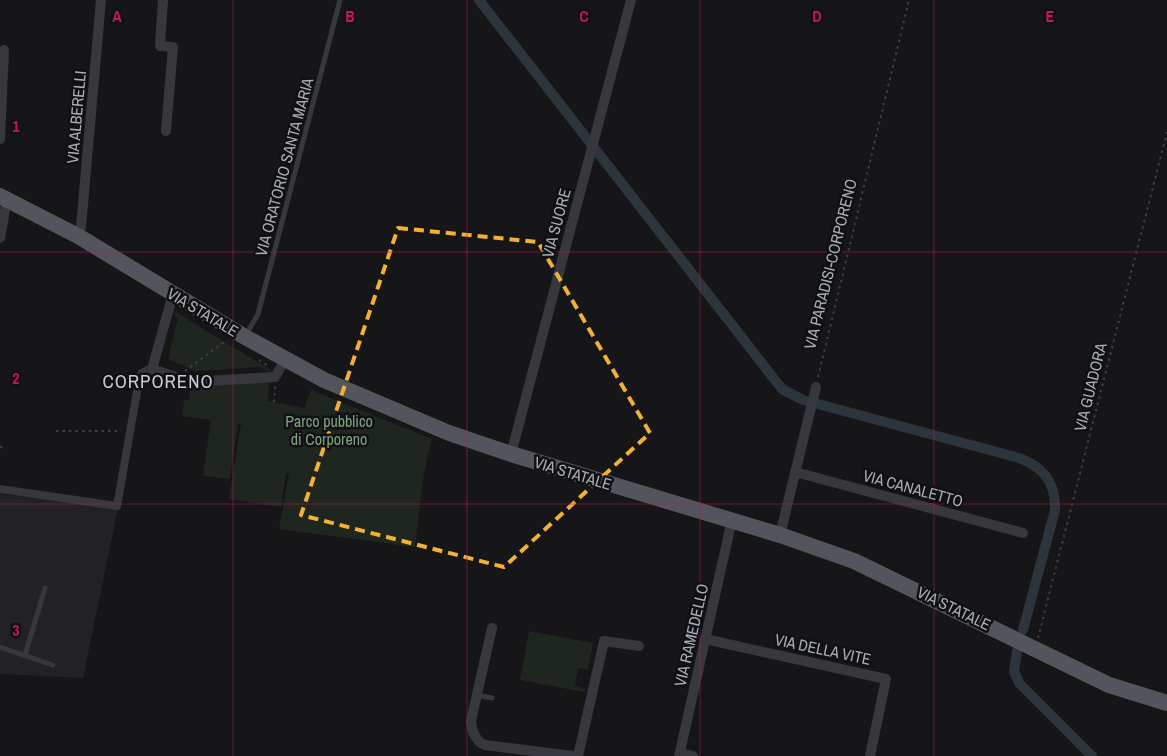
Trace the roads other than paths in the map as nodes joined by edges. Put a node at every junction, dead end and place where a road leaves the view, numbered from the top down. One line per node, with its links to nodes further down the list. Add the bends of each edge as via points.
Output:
1 (101, 0): 9 (street, VIA ALBERELLI)
2 (163, 0): 6 (street, via 160,46 173,48)
3 (340, 0): 12 (lane, VIA ORATORIO SANTA MARIA, via 258,314)
4 (630, 0): 17 (street, VIA SUORE)
5 (4, 50): 7 (street)
6 (166, 131)
7 (0, 139)
8 (4, 198): 9 (main road, VIA STATALE); 10 (street)
9 (78, 236): 11 (main road, VIA STATALE)
10 (0, 238)
11 (173, 294): 12 (main road, VIA STATALE); 14 (street)
12 (245, 337): 13 (main road, VIA STATALE)
13 (285, 360): 14 (street, via 276,377 190,382); 17 (main road, VIA STATALE, via 440,429)
14 (152, 369): 16 (street, via 142,374)
15 (816, 386): 18 (street)
16 (138, 387): 19 (street, via 117,506)
17 (511, 454): 20 (main road, VIA STATALE)
18 (795, 472): 21 (street, VIA CANALETTO); 22 (street)
19 (0, 489)
20 (732, 520): 22 (main road, VIA STATALE); 25 (street, VIA RAMEDELLO)
21 (1023, 533)
22 (780, 535): 32 (main road, VIA STATALE, via 854,561 1110,685)
23 (46, 588): 28 (lane)
24 (492, 628): 30 (street)
25 (704, 639): 33 (street, VIA RAMEDELLO); 37 (street, VIA DELLA VITE, via 886,679)
26 (639, 646): 35 (street, via 604,641)
27 (0, 647): 28 (lane)
28 (25, 655): 29 (lane)
29 (54, 665)
30 (477, 695): 31 (lane); 34 (street, via 472,729 480,743)
31 (492, 698)
32 (1167, 703)
33 (680, 755): 36 (street)
34 (573, 756)
35 (578, 756)
36 (693, 756)
37 (870, 756)

